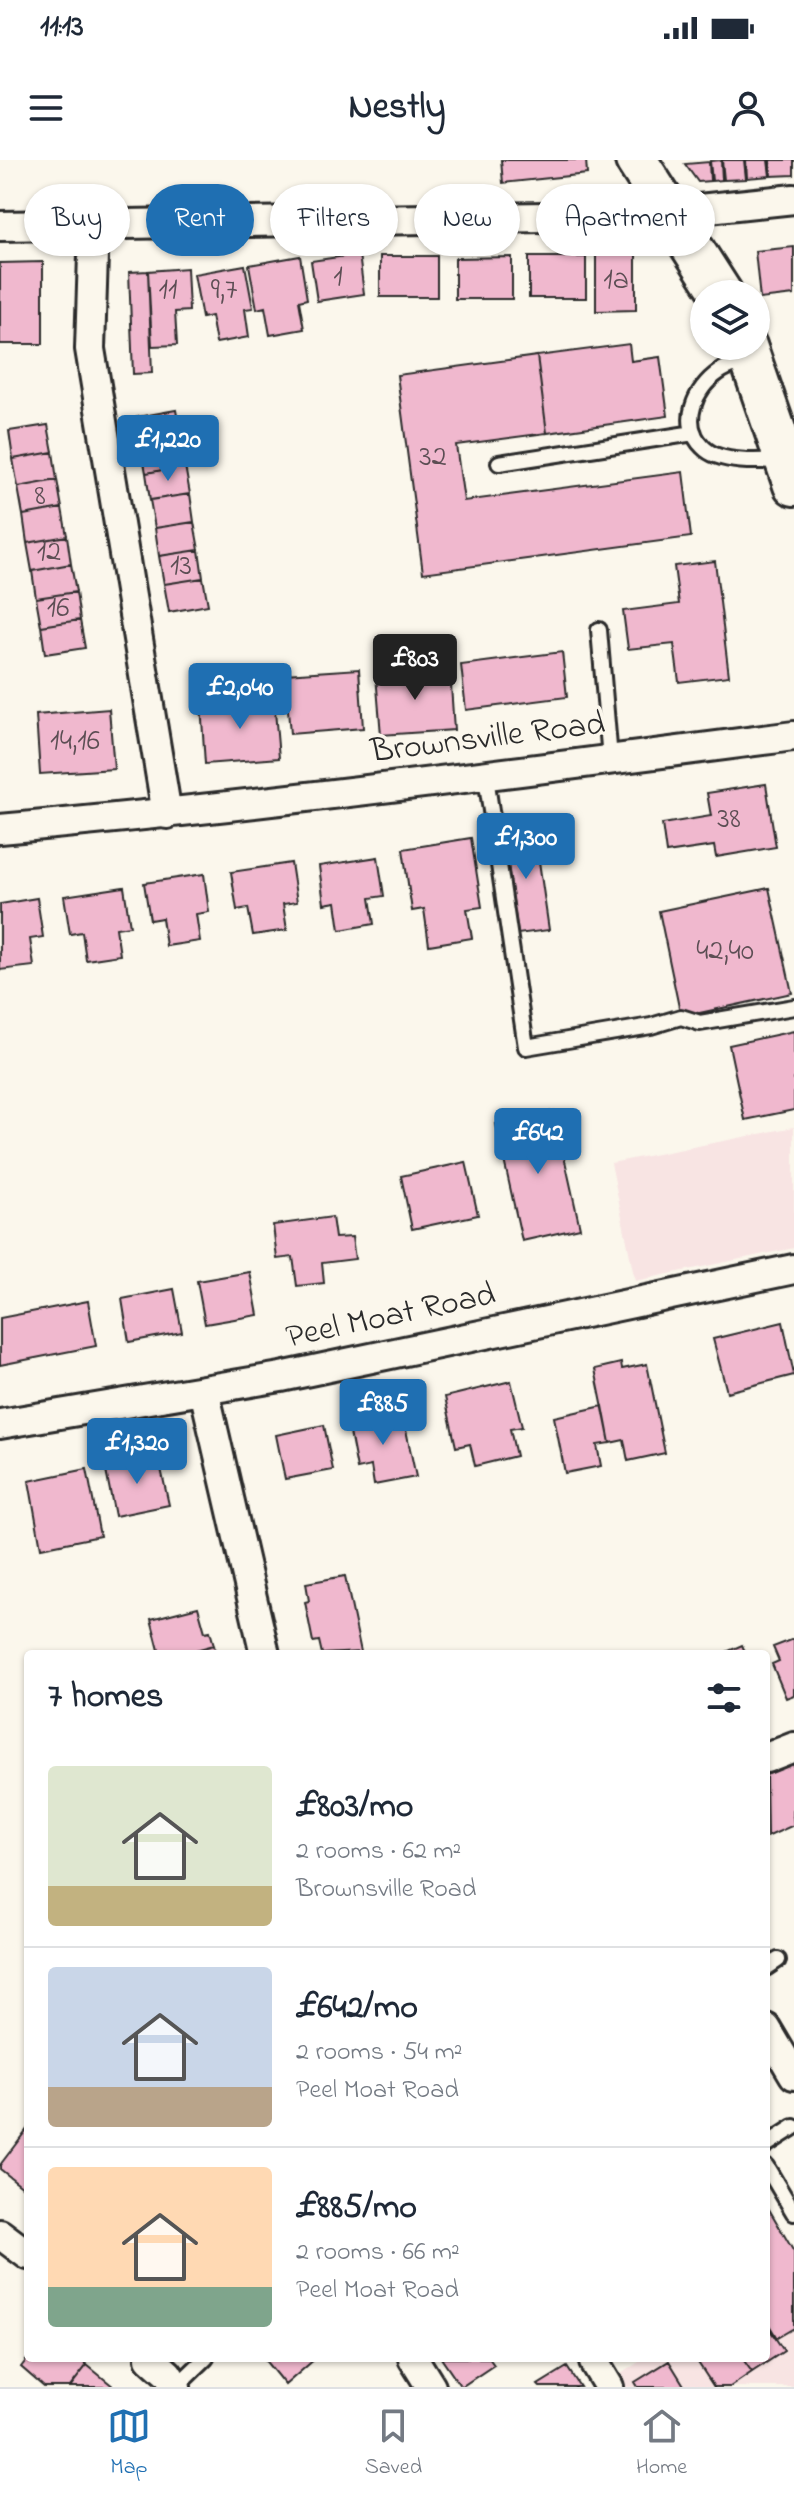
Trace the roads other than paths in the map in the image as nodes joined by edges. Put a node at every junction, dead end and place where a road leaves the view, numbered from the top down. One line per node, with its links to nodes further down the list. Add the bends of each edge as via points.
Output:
1 (636, 160): 2 (main road)
2 (651, 184)
3 (794, 199): 4 (street)
4 (715, 207)
5 (536, 217): 6 (street)
6 (130, 223)
7 (24, 225): 8 (street)
8 (0, 226)
9 (93, 256): 21 (street, via 90,349)
10 (698, 256): 11 (main road)
11 (713, 280)
12 (737, 360): 14 (lane, via 696,395 690,415)
13 (752, 360): 16 (main road)
14 (694, 433): 15 (lane); 16 (lane, via 704,449 725,458 765,462)
15 (499, 463)
16 (790, 472)
17 (599, 630): 19 (lane)
18 (794, 736): 19 (street, Brownsville Road)
19 (610, 759): 20 (street, Brownsville Road)
20 (486, 777): 21 (street, Brownsville Road); 23 (lane, via 526,1047 681,1017 700,1023)
21 (167, 814): 22 (street, Brownsville Road)
22 (0, 829)
23 (794, 1007)
24 (794, 1269): 25 (street, Peel Moat Road)
25 (204, 1390): 26 (street, Peel Moat Road); 27 (street)
26 (0, 1424)
27 (264, 1650)
28 (794, 1747): 29 (street)
29 (770, 1756)
30 (770, 2035): 31 (street)
31 (794, 2075)
32 (794, 2127): 33 (lane)
33 (770, 2142)
34 (770, 2173): 35 (lane)
35 (794, 2213)
36 (0, 2234): 37 (street)
37 (24, 2252)
38 (154, 2362): 42 (street)
39 (202, 2362): 42 (lane)
40 (415, 2362): 43 (street)
41 (594, 2362): 44 (street)
42 (176, 2387)
43 (431, 2387)
44 (609, 2387)

